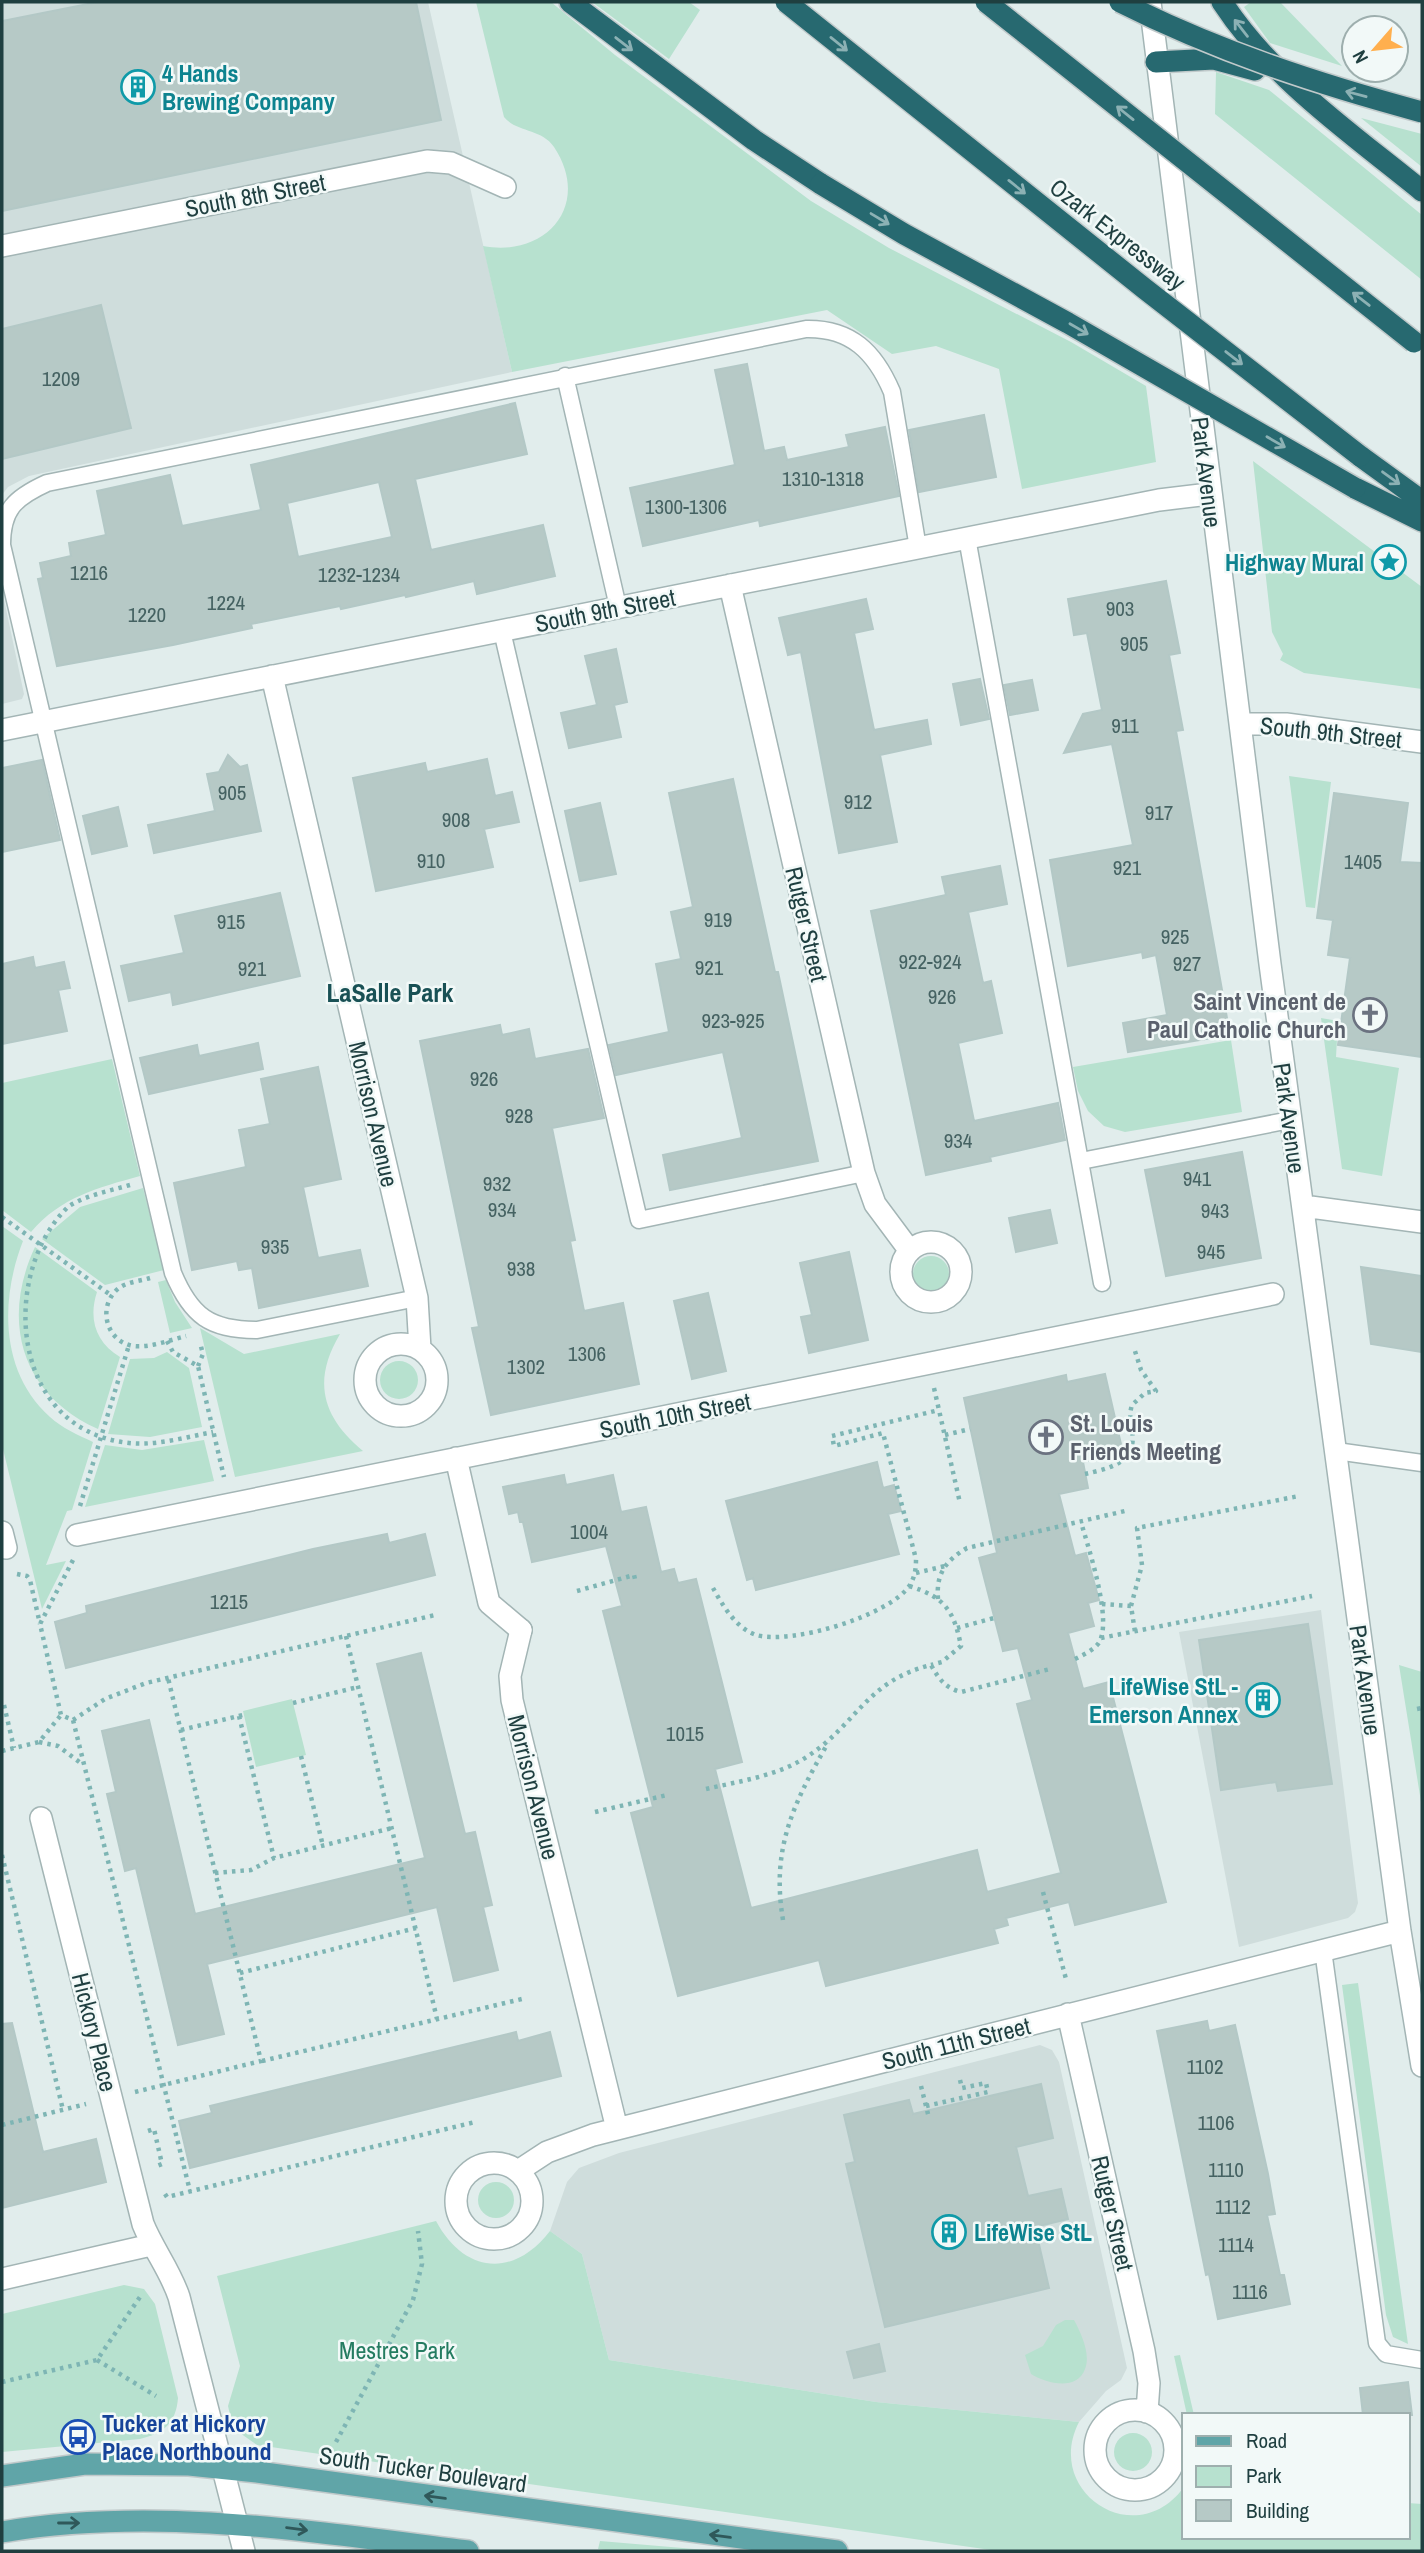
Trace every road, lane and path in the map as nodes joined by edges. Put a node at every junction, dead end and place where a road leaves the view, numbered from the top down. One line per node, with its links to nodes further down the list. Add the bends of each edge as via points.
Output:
1 (570, 2): 17 (highway, one-way to 17, bridge, via 743,132 821,184 1355,488)
2 (786, 2): 16 (highway, Ozark Expressway, one-way to 16, bridge, via 1145,289)
3 (986, 2): 13 (highway, one-way to 3, bridge)
4 (1120, 2): 9 (highway, one-way to 4, bridge, via 1263,64 1180,32)
5 (1150, 2): 7 (street, Park Avenue)
6 (1222, 2): 8 (highway, one-way to 6, via 1262,55)
7 (1156, 62): 8 (highway, via 1214,59 1236,63); 15 (street, Park Avenue)
8 (1295, 88): 11 (highway)
9 (1422, 112)
10 (505, 187): 12 (street, South 8th Street, via 452,163 427,162)
11 (1422, 191)
12 (2, 246)
13 (1418, 345)
14 (565, 376): 19 (lane, via 806,329 845,334 882,369 892,392); 21 (lane); 24 (lane, via 47,483 26,492 2,521 2,545)
15 (1209, 494): 18 (street, South 9th Street); 25 (street, Park Avenue)
16 (1422, 501)
17 (1422, 521)
18 (967, 538): 19 (street, South 9th Street); 29 (lane)
19 (918, 548): 20 (street, South 9th Street)
20 (730, 585): 21 (street, South 9th Street); 30 (street, Rutger Street)
21 (618, 607): 22 (street, South 9th Street)
22 (502, 631): 23 (street, South 9th Street); 30 (lane, via 639,1220)
23 (271, 676): 24 (street, South 9th Street); 42 (street, Morrison Avenue)
24 (43, 721): 26 (street, South 9th Street); 31 (lane)
25 (1240, 724): 27 (street, South 9th Street, via 1286,724); 28 (street, Park Avenue)
26 (2, 730)
27 (1422, 742)
28 (1290, 1120): 29 (lane); 32 (street, Park Avenue)
29 (1082, 1161): 39 (lane)
30 (864, 1173): 37 (street, Rutger Street, via 875,1204)
31 (151, 1180): 35 (path, via 83,1199); 38 (lane)
32 (1303, 1206): 34 (street); 55 (street, Park Avenue)
33 (2, 1217): 35 (path)
34 (1422, 1222)
35 (33, 1240): 36 (path); 41 (path)
36 (26, 1249)
37 (910, 1251)
38 (173, 1273): 41 (path, via 125,1284); 42 (lane, via 192,1310 208,1322 233,1330 257,1330)
39 (1102, 1283)
40 (1273, 1294): 43 (street, South 10th Street)
41 (112, 1296): 45 (path, via 107,1304 108,1328)
42 (416, 1298): 46 (street, Morrison Avenue)
43 (1129, 1323): 47 (street, South 10th Street); 58 (path, via 1141,1370 1156,1391 1145,1393 1132,1405 1129,1426 1133,1444 1127,1457)
44 (167, 1340): 45 (path); 48 (path, via 173,1352); 48 (path, via 198,1333 203,1354)
45 (129, 1345): 54 (path)
46 (420, 1349)
47 (929, 1363): 49 (path); 56 (street, South 10th Street)
48 (198, 1366): 52 (path)
49 (939, 1409): 53 (path); 68 (path, via 832,1436 834,1446 883,1433)
50 (51, 1410): 54 (path)
51 (970, 1429): 53 (path)
52 (213, 1432): 54 (path, via 130,1444); 61 (path)
53 (945, 1435): 60 (path)
54 (101, 1437): 62 (path)
55 (1336, 1451): 57 (lane); 112 (street, Park Avenue)
56 (456, 1458): 61 (street, South 10th Street); 130 (street, Morrison Avenue, via 489,1603 521,1630 513,1652 512,1700)
57 (1422, 1463)
58 (1085, 1474)
59 (1299, 1496): 76 (path, via 1137,1528 1142,1566)
60 (960, 1503)
61 (230, 1504): 65 (street, South 10th Street)
62 (80, 1508)
63 (1125, 1511): 64 (path)
64 (1082, 1522): 66 (path, via 967,1548); 75 (path)
65 (77, 1535): 79 (path, via 73,1560)
66 (945, 1566): 68 (path); 74 (path, via 937,1586)
67 (16, 1573): 79 (path, via 30,1580)
68 (916, 1573): 70 (path)
69 (635, 1579): 72 (path, via 634,1575)
70 (909, 1586): 71 (path, via 898,1597 835,1626 771,1637 754,1634 735,1621); 74 (path)
71 (713, 1588)
72 (577, 1591)
73 (1312, 1596): 81 (path)
74 (938, 1599): 80 (path, via 951,1611)
75 (1102, 1604): 76 (path); 83 (path)
76 (1131, 1606): 81 (path)
77 (435, 1615): 82 (path)
78 (994, 1618): 80 (path)
79 (40, 1624): 91 (path)
80 (957, 1628): 85 (path, via 961,1646 943,1662)
81 (1135, 1632): 83 (path)
82 (346, 1636): 87 (path); 88 (path)
83 (1101, 1638): 84 (path)
84 (1075, 1659)
85 (931, 1665): 86 (path, via 941,1681 961,1692); 94 (path, via 895,1677 876,1690)
86 (1050, 1669)
87 (168, 1678): 92 (path, via 125,1690); 93 (path)
88 (358, 1687): 89 (path); 104 (path)
89 (293, 1703)
90 (4, 1705): 96 (path)
91 (61, 1715): 92 (path); 95 (path)
92 (73, 1720): 99 (path)
93 (181, 1730): 107 (path, via 241,1716); 108 (path)
94 (829, 1740): 100 (path, via 792,1766); 110 (path, via 788,1821 778,1888)
95 (39, 1742): 96 (path); 99 (path, via 58,1746)
96 (14, 1748): 97 (path)
97 (2, 1751)
98 (301, 1756): 105 (path)
99 (83, 1765): 122 (path)
100 (706, 1789)
101 (667, 1796): 102 (path)
102 (595, 1812)
103 (41, 1818): 135 (street, Hickory Place)
104 (392, 1828): 105 (path); 111 (path)
105 (323, 1846): 107 (path)
106 (2, 1855): 126 (path)
107 (274, 1858): 108 (path, via 251,1870)
108 (215, 1873): 114 (path)
109 (1043, 1892): 115 (path)
110 (783, 1920)
111 (416, 1928): 114 (path); 118 (path)
112 (1400, 1931): 113 (street, South 11th Street); 120 (street, Park Avenue)
113 (1323, 1950): 117 (street, South 11th Street); 139 (lane, via 1377,2343 1386,2354)
114 (240, 1973): 119 (path)
115 (1066, 1979)
116 (526, 1998): 118 (path)
117 (1068, 2014): 130 (street, South 11th Street); 142 (street, Rutger Street, via 1146,2358)
118 (437, 2019): 119 (path)
119 (261, 2061): 122 (path)
120 (1422, 2066)
121 (959, 2076): 125 (path, via 961,2088 986,2083 988,2092)
122 (163, 2085): 132 (path)
123 (921, 2086): 125 (path)
124 (92, 2102): 126 (path)
125 (926, 2106): 127 (path)
126 (63, 2110): 129 (path)
127 (929, 2119)
128 (475, 2122): 132 (path)
129 (2, 2125)
130 (617, 2129): 131 (street, South 11th Street, via 563,2145)
131 (518, 2171)
132 (190, 2191): 133 (path)
133 (166, 2197)
134 (418, 2231): 143 (path, via 422,2264 412,2300)
135 (151, 2245): 136 (street); 144 (street, Hickory Place, via 172,2275 179,2297)
136 (2, 2279)
137 (142, 2294): 138 (path)
138 (97, 2360): 140 (path); 141 (path)
139 (1422, 2360)
140 (2, 2382)
141 (156, 2396)
142 (1147, 2412)
143 (336, 2442)
144 (221, 2470): 145 (main road, South Tucker Boulevard, via 188,2465 85,2464); 146 (street, Hickory Place); 150 (main road, South Tucker Boulevard, one-way to 144)
145 (2, 2476)
146 (236, 2524): 147 (main road, one-way to 146, via 49,2524); 148 (street, Hickory Place); 149 (main road, one-way to 149)
147 (2, 2532)
148 (244, 2551)
149 (468, 2551)
150 (836, 2551)

